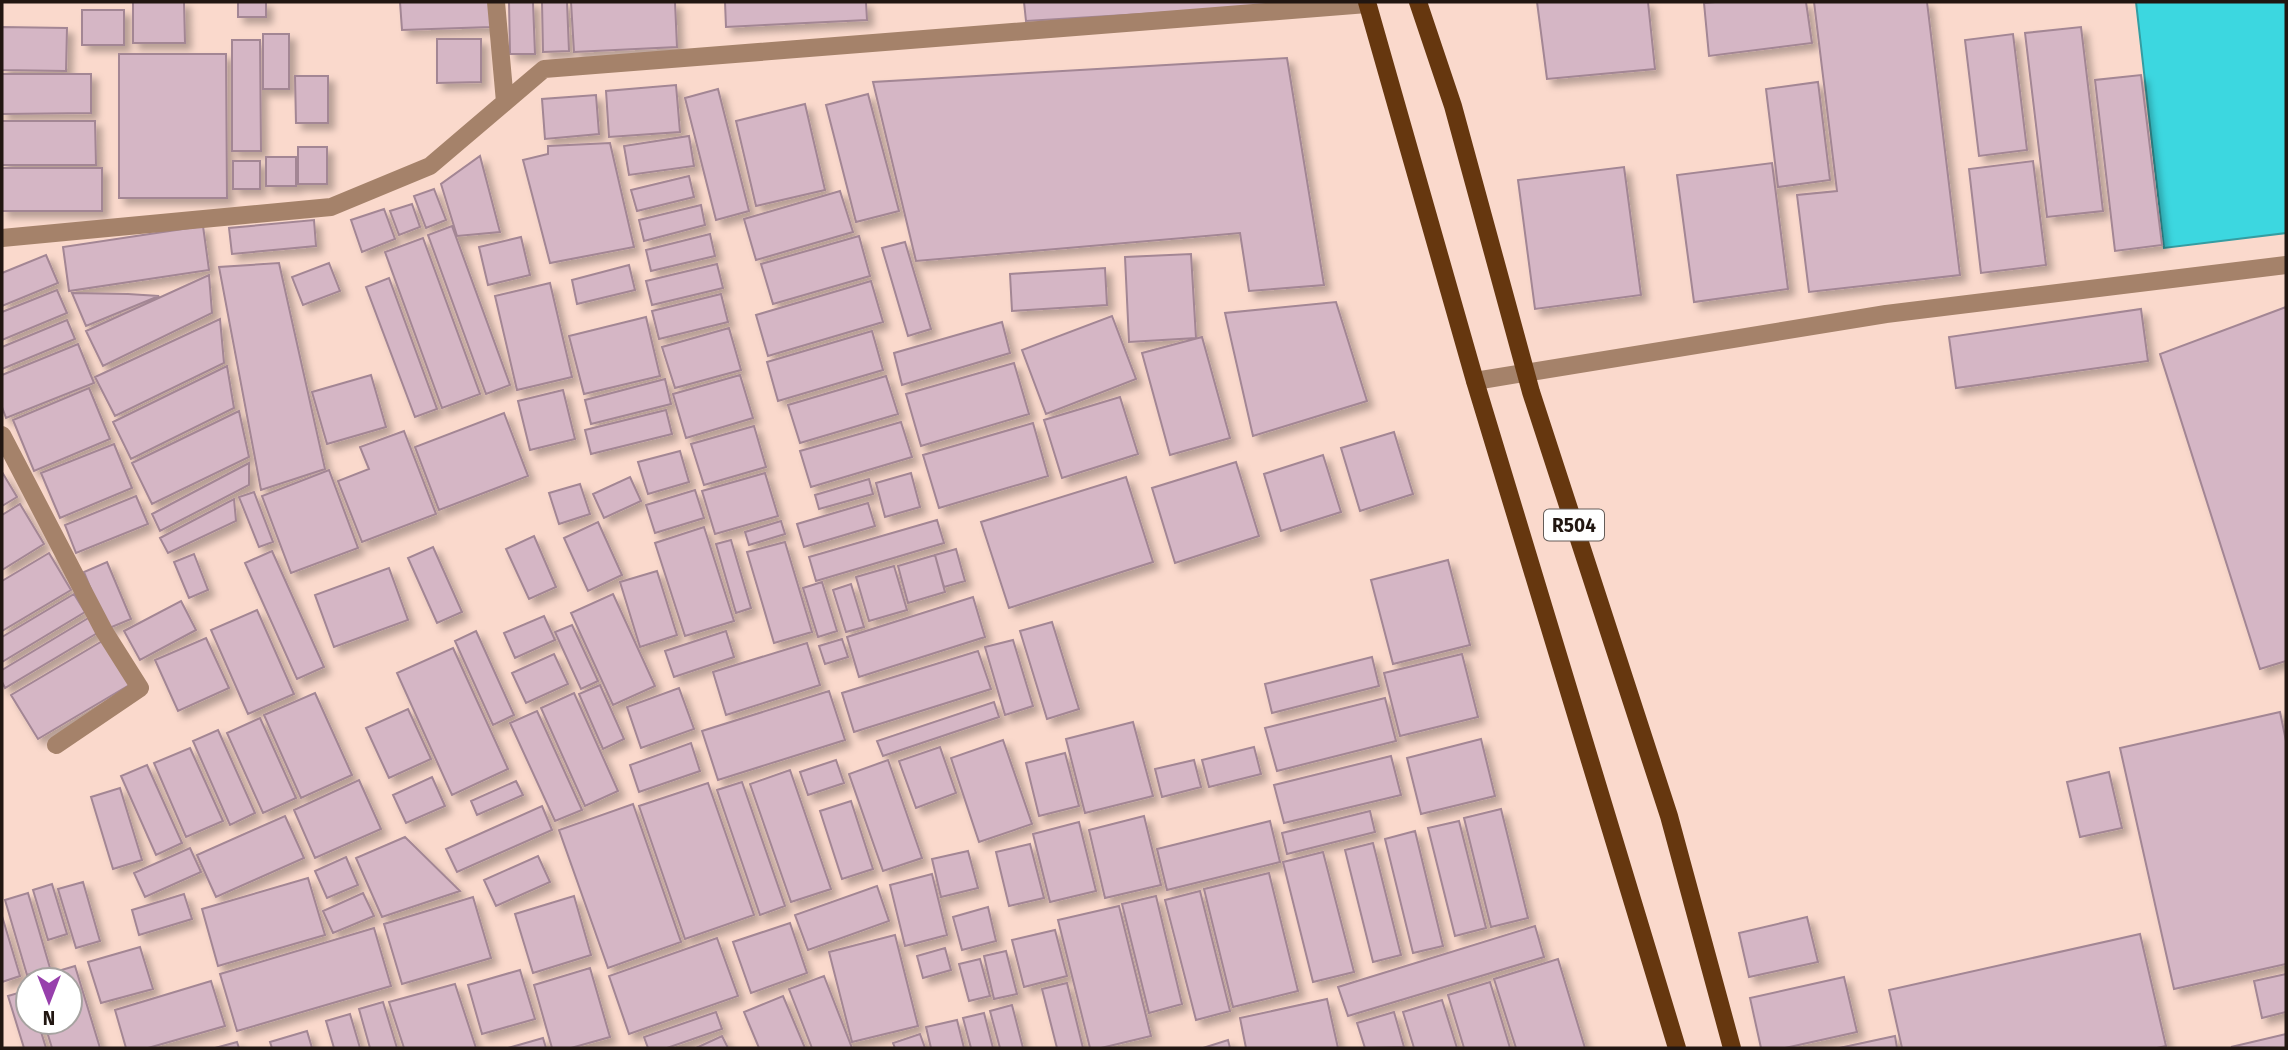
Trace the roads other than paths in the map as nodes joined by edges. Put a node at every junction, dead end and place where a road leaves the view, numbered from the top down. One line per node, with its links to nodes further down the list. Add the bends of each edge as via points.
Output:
1 (496, 2): 4 (street)
2 (1418, 2): 7 (main road, R504, via 1453,106)
3 (1367, 3): 4 (street, via 544,69); 8 (main road, R504)
4 (505, 102): 5 (street, via 430,166 331,207)
5 (2, 237)
6 (2286, 265): 7 (street, via 1886,314)
7 (1526, 374): 8 (street); 12 (main road, R504, via 1670,816)
8 (1475, 381): 11 (main road, R504)
9 (2, 435): 10 (street, via 104,631 140,688)
10 (56, 745)
11 (1677, 1048)
12 (1732, 1048)

